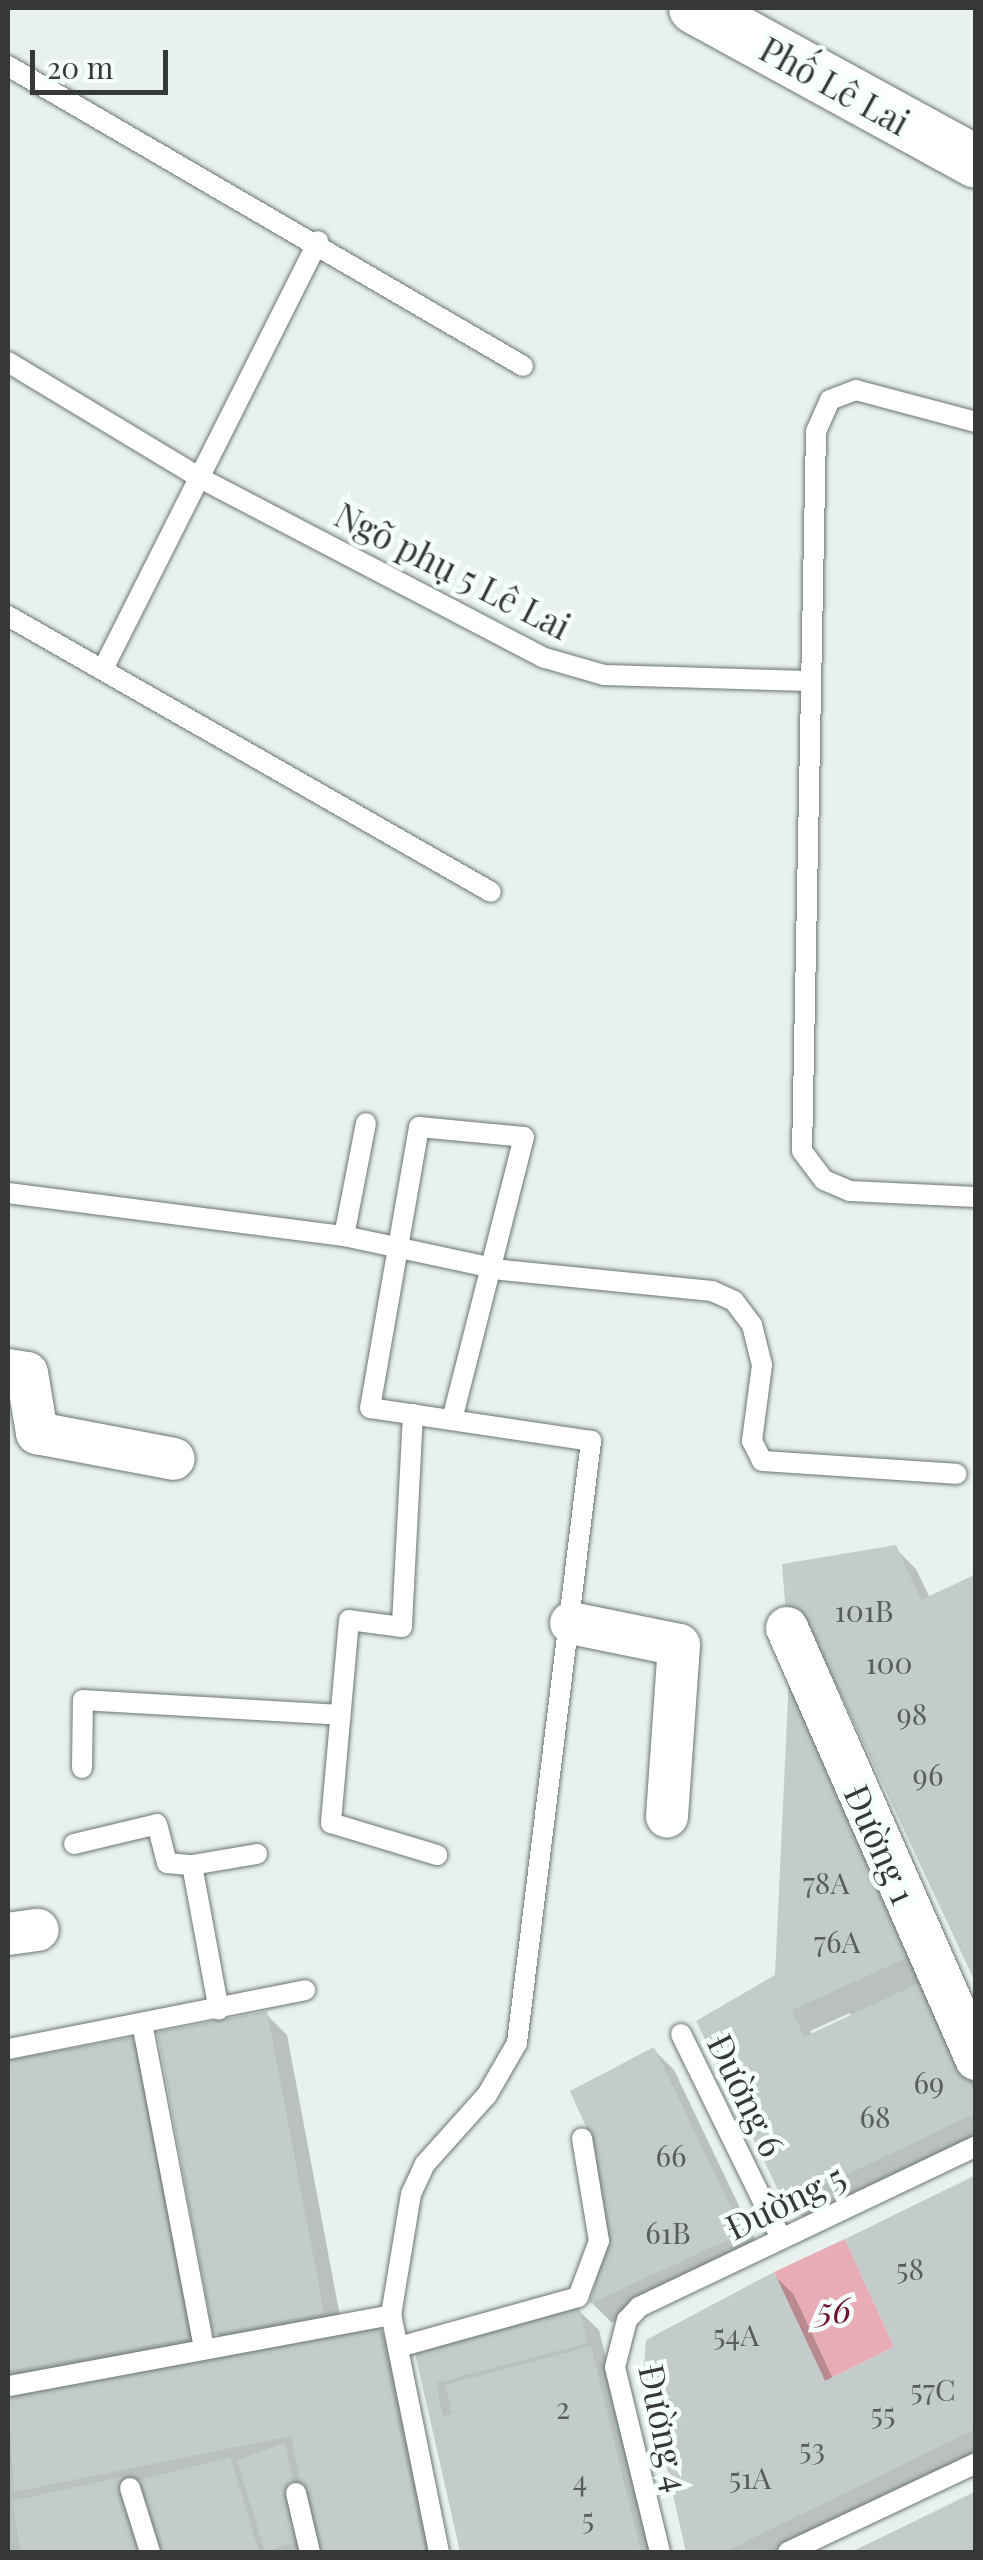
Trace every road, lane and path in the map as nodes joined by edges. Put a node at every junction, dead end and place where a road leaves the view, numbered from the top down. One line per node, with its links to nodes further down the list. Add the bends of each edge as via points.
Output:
1 (696, 8): 3 (street, Phố Lê Lai)
2 (8, 66): 4 (lane)
3 (976, 162)
4 (318, 241): 6 (lane); 8 (lane)
5 (8, 362): 8 (lane, Ngõ phụ 5 Lê Lai)
6 (523, 366)
7 (976, 422): 11 (lane, via 856,390 830,400 816,431 811,486)
8 (200, 478): 10 (lane); 11 (lane, Ngõ phụ 5 Lê Lai, via 545,658 604,675)
9 (8, 616): 10 (lane)
10 (103, 670): 12 (lane)
11 (808, 681): 15 (lane, via 802,1151 824,1180 850,1190)
12 (491, 892)
13 (366, 1124): 16 (lane)
14 (8, 1193): 16 (lane)
15 (976, 1197)
16 (344, 1236): 17 (lane)
17 (491, 1268): 19 (lane, via 524,1137 419,1127 370,1408); 20 (lane); 22 (lane, via 712,1291 734,1301 752,1325 762,1365 752,1440 762,1461)
18 (8, 1370): 21 (street, via 27,1373 37,1433)
19 (413, 1414): 20 (lane); 25 (lane, via 402,1627 348,1620)
20 (452, 1420): 23 (lane, via 591,1441)
21 (174, 1459)
22 (957, 1474)
23 (570, 1623): 27 (street, via 679,1645); 41 (lane, via 517,2043 486,2095 425,2164 411,2194)
24 (786, 1628): 37 (street, Đường 1)
25 (340, 1715): 26 (lane, via 84,1700); 30 (lane, via 331,1822)
26 (82, 1768)
27 (666, 1817)
28 (74, 1844): 31 (lane, via 157,1824 167,1863)
29 (256, 1854): 31 (lane)
30 (437, 1856)
31 (192, 1865): 33 (lane)
32 (305, 1990): 33 (lane)
33 (219, 2010): 34 (lane)
34 (142, 2023): 36 (lane); 44 (lane)
35 (681, 2034): 40 (lane, Đường 6)
36 (8, 2048)
37 (976, 2060)
38 (582, 2138): 43 (lane, via 599,2242 578,2297)
39 (976, 2146): 40 (lane, Đường 5)
40 (781, 2238): 42 (lane, Đường 5, via 638,2308)
41 (391, 2315): 43 (lane); 44 (lane)
42 (627, 2320): 52 (lane, Đường 4, via 614,2367)
43 (399, 2347): 51 (lane)
44 (204, 2350): 45 (lane)
45 (9, 2386)
46 (976, 2463): 53 (lane)
47 (130, 2488): 49 (lane)
48 (296, 2493): 50 (lane)
49 (150, 2552)
50 (310, 2552)
51 (438, 2552)
52 (660, 2552)
53 (788, 2552)

